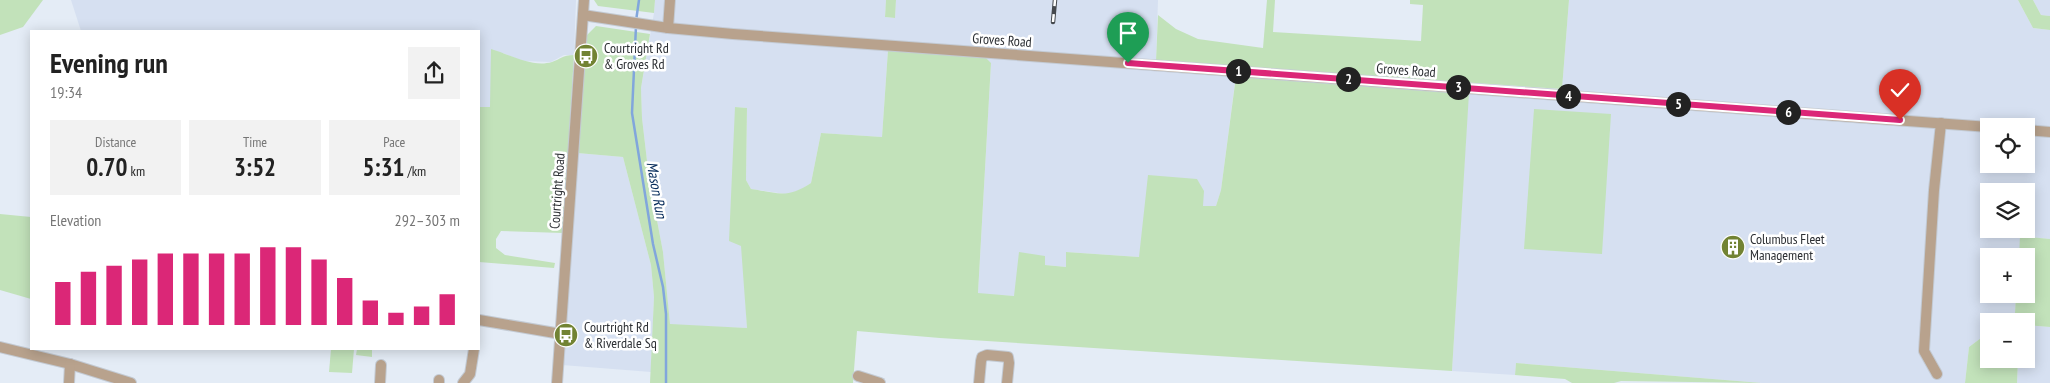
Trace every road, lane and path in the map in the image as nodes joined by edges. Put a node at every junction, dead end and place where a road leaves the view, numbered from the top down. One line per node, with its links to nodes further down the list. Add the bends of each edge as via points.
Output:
1 (584, 0): 3 (street, Courtright Road)
2 (670, 0): 4 (street)
3 (583, 14): 4 (street, Groves Road); 10 (street, Courtright Road)
4 (668, 28): 5 (street, Groves Road)
5 (1941, 123): 6 (street, Groves Road); 15 (street, via 1924,351)
6 (1980, 126)
7 (2035, 131): 8 (street)
8 (2050, 132)
9 (480, 320): 10 (street)
10 (561, 334): 21 (street, Courtright Road)
11 (0, 347): 13 (street)
12 (474, 350): 20 (street, via 470,374)
13 (70, 364): 17 (street); 18 (street)
14 (381, 364): 19 (street)
15 (1937, 374)
16 (858, 376): 22 (street)
17 (69, 383)
18 (131, 383)
19 (380, 383)
20 (463, 383)
21 (557, 383)
22 (880, 383)
23 (979, 383): 24 (street, via 982,358 987,355 1008,357)
24 (1007, 383)

